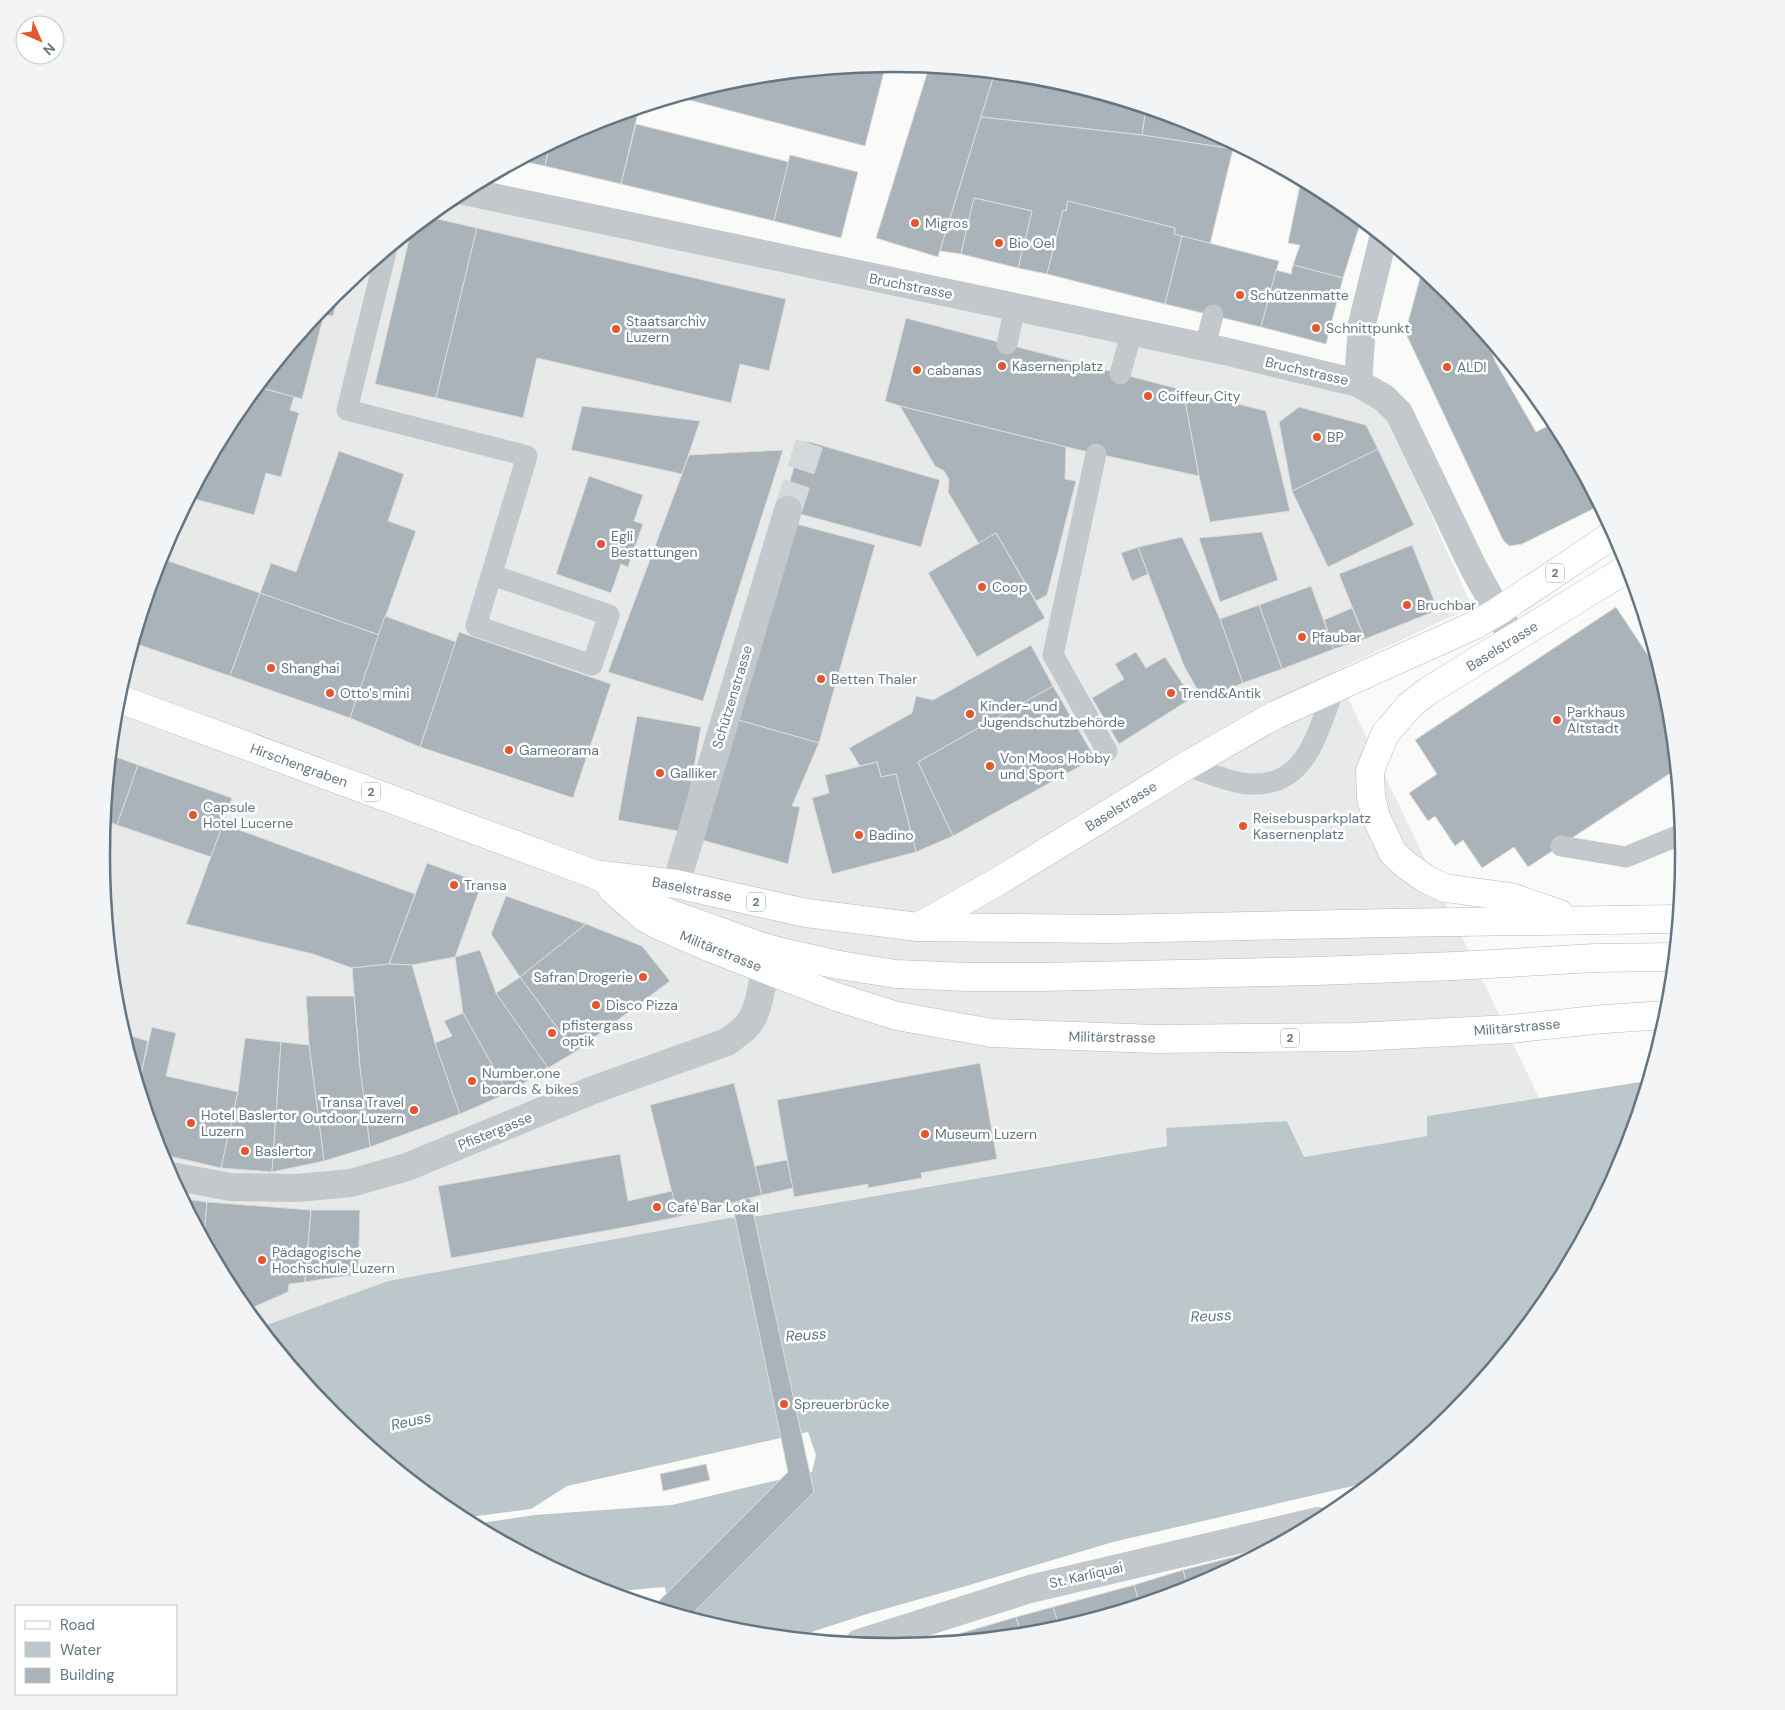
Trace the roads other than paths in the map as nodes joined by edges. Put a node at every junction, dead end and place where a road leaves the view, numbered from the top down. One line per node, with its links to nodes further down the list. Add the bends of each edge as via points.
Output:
1 (475, 193): 4 (street, Bruchstrasse)
2 (1382, 245): 10 (street, Bruchstrasse, via 1362,324)
3 (384, 261): 15 (lane, via 347,410 527,456)
4 (1015, 307): 6 (street, Bruchstrasse); 7 (lane)
5 (1213, 315): 8 (lane)
6 (1132, 332): 8 (street, Bruchstrasse); 9 (lane)
7 (1007, 344)
8 (1205, 347): 10 (street, Bruchstrasse)
9 (1120, 374)
10 (1358, 383): 16 (street, Bruchstrasse, via 1384,398 1399,413)
11 (1096, 454): 20 (lane, via 1053,655)
12 (788, 510): 25 (street, Schützenstrasse)
13 (1607, 539): 16 (main road, Baselstrasse / 2)
14 (1621, 572): 17 (main road, Baselstrasse)
15 (492, 575): 15 (lane, via 476,626 592,665 609,615)
16 (1497, 612): 17 (street, Bruchstrasse); 18 (main road, Baselstrasse / 2)
17 (1513, 639): 27 (main road, Baselstrasse, via 1410,705 1385,734 1370,771 1371,797 1376,817 1394,853 1426,879 1446,888 1512,897)
18 (1335, 687): 21 (main road, Baselstrasse / 2, via 1275,715); 21 (lane, via 1307,755 1283,779 1266,784 1240,783)
19 (125, 701): 24 (main road, Hirschengraben / 2)
20 (1107, 751)
21 (1186, 766): 28 (main road, Baselstrasse / 2)
22 (1674, 837): 23 (lane, via 1626,857)
23 (1561, 846)
24 (594, 874): 25 (main road, Baselstrasse / 2); 30 (main road, 2, via 668,913)
25 (676, 884): 28 (main road, Baselstrasse / 2, via 806,913)
26 (1672, 919): 27 (main road)
27 (1578, 921): 28 (main road, via 1115,929)
28 (918, 927)
29 (1668, 957): 30 (main road, via 1041,977 896,974 840,965)
30 (773, 961): 31 (main road, Militärstrasse / 2, via 834,996 897,1016 1020,1035 1157,1039 1355,1037 1510,1030); 32 (street, Pfistergasse, via 753,1018 726,1042 593,1090 408,1167 351,1183 297,1188 231,1187)
31 (1658, 1016)
32 (181, 1178)
33 (1294, 1527): 34 (street, St. Karliquai, via 1030,1589)
34 (876, 1637)

